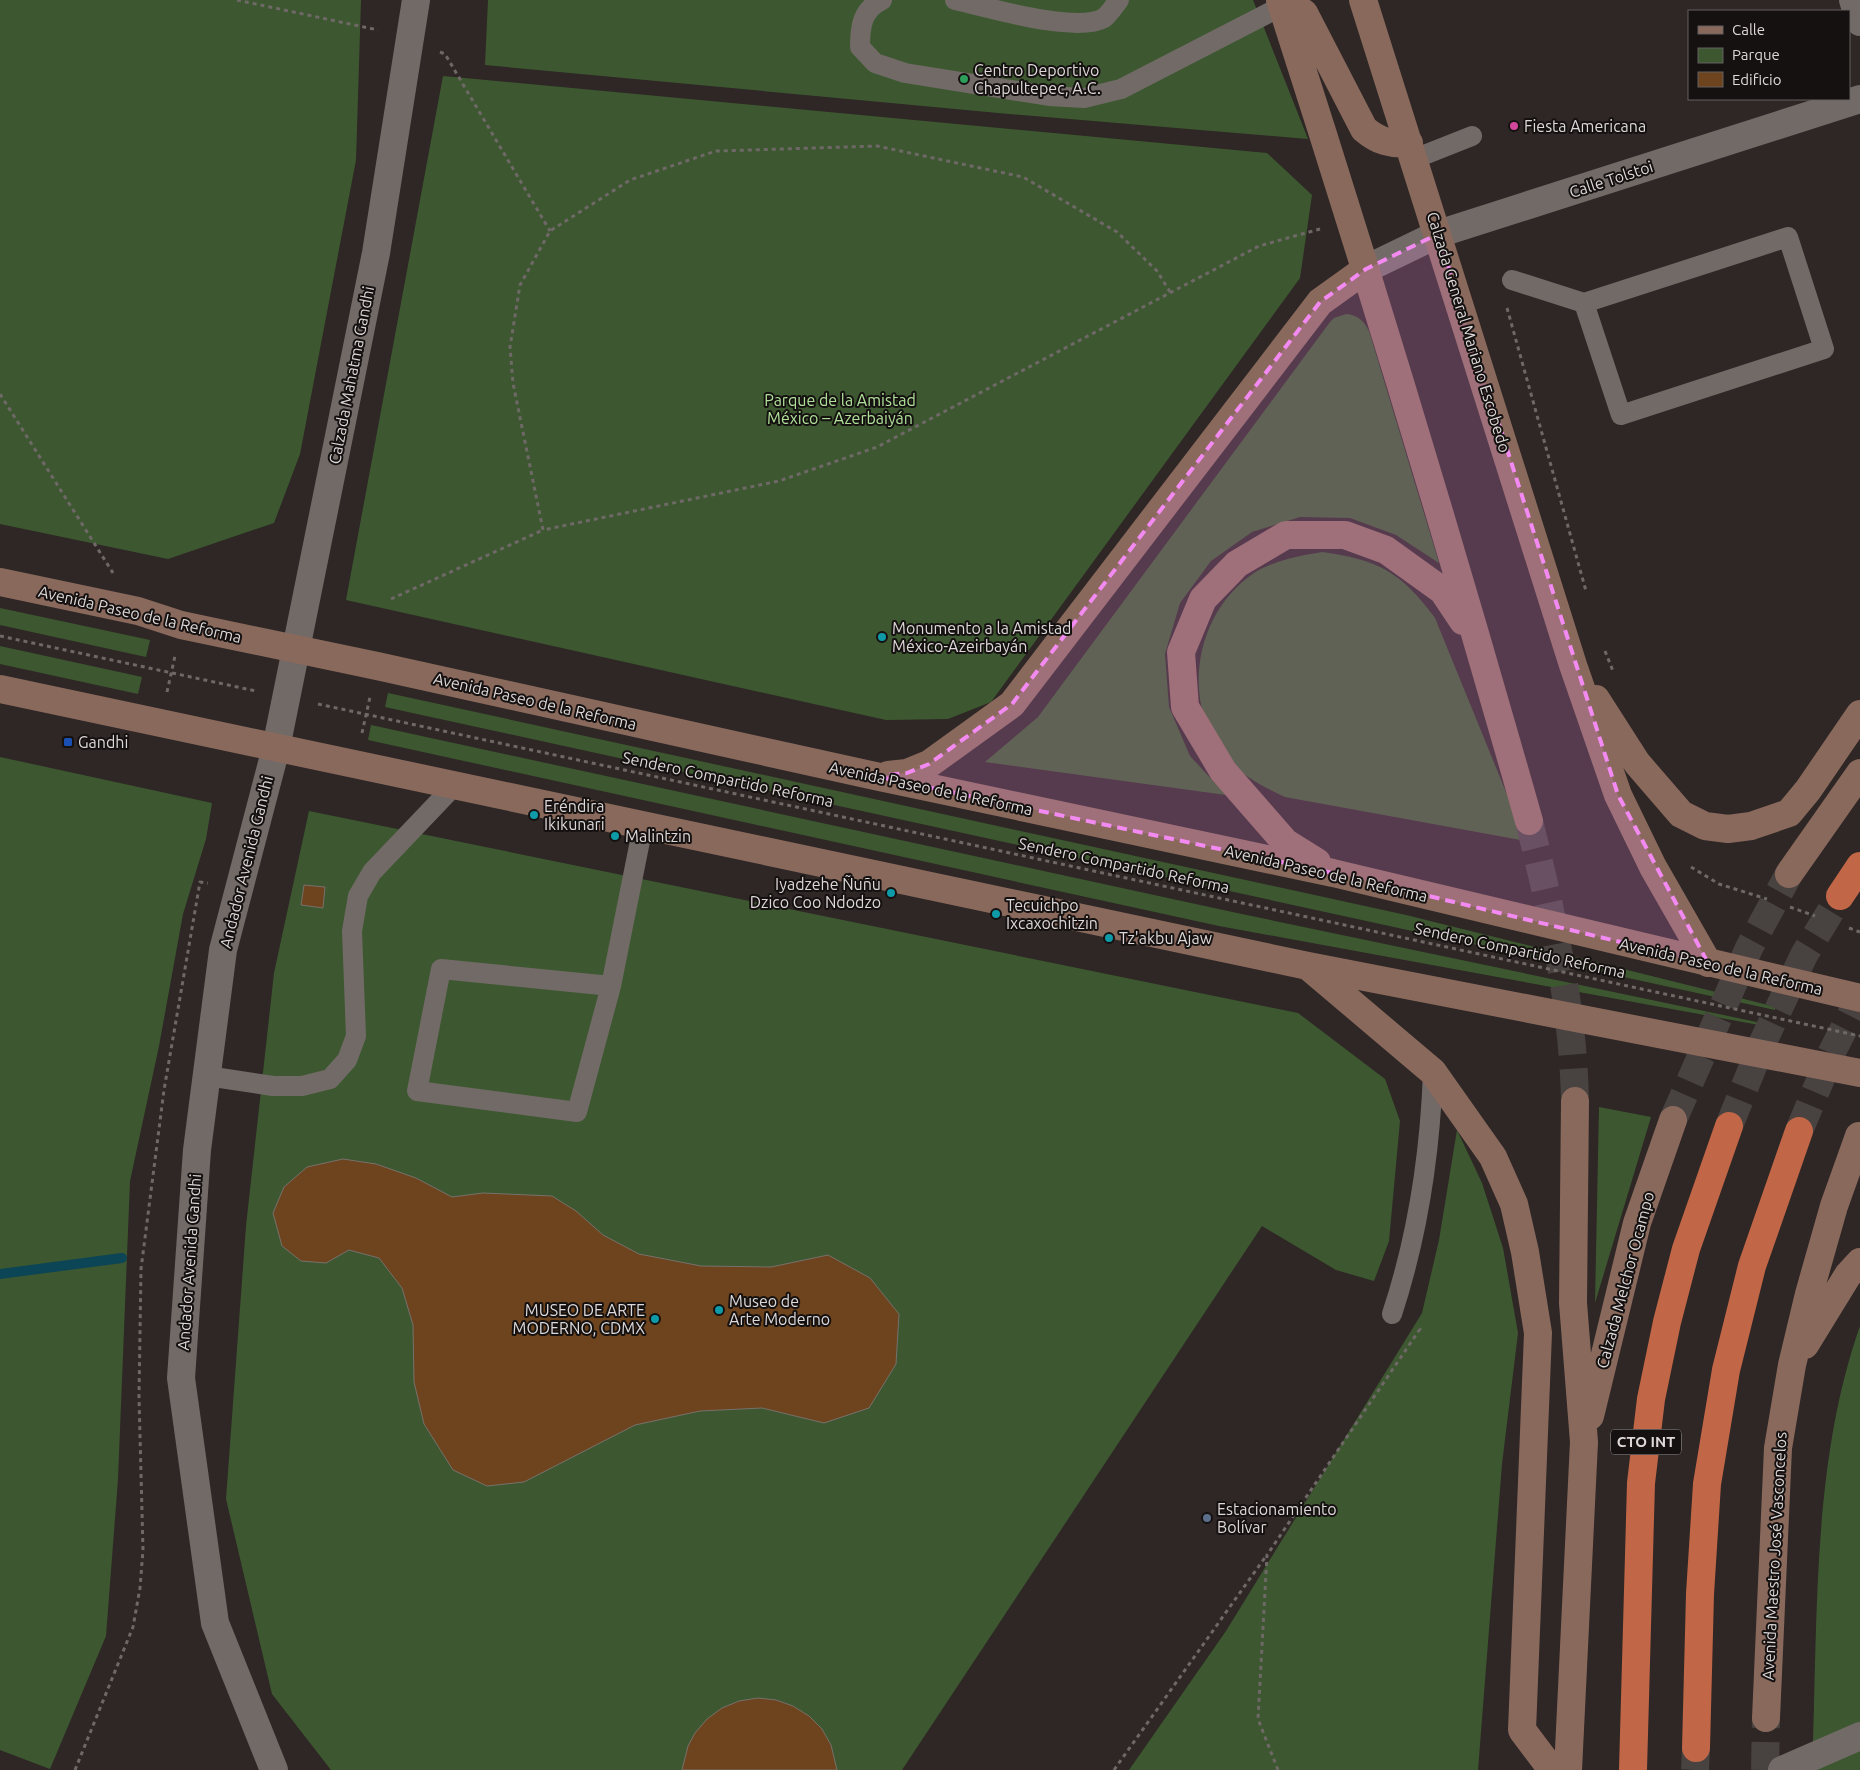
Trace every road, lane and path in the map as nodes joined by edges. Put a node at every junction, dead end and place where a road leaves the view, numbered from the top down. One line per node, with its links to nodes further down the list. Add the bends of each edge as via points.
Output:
1 (237, 0): 10 (path)
2 (416, 0): 10 (street, Calzada Mahatma Gandhi)
3 (882, 0): 8 (lane, via 872,5 860,24 860,47 876,63 905,73 1049,96 1084,98 1121,89)
4 (955, 0): 5 (lane, via 1077,24 1104,18)
5 (1119, 0)
6 (1363, 0): 13 (main road, Calzada General Mariano Escobedo)
7 (1853, 0): 9 (street)
8 (1281, 3): 13 (main road, via 1304,13 1364,129 1381,141); 17 (main road)
9 (1860, 22)
10 (410, 36): 15 (path, via 445,54); 31 (street, Calzada Mahatma Gandhi, via 376,252)
11 (1860, 99): 16 (street, Calle Tolstoi)
12 (1472, 136): 13 (lane)
13 (1412, 151): 16 (main road, Calzada General Mariano Escobedo)
14 (1321, 229): 19 (path, via 1259,246)
15 (550, 231): 19 (path, via 630,180 716,151 877,146 1023,177 1117,232 1157,271); 23 (path, via 520,285 510,347 513,383)
16 (1438, 234): 17 (street, Calle Tolstoi); 33 (main road, Calzada General Mariano Escobedo)
17 (1366, 269): 29 (main road); 46 (main road, via 1320,302 1012,704 930,764 907,773)
18 (1512, 280): 21 (lane)
19 (1170, 292): 23 (path, via 878,447 779,481)
20 (1506, 303): 26 (path)
21 (1584, 303): 21 (lane, via 1621,415 1824,349 1788,237)
22 (0, 394): 27 (path)
23 (543, 530): 25 (path)
24 (0, 582): 27 (main road, Avenida Paseo de la Reforma)
25 (391, 599)
26 (1589, 601)
27 (138, 611): 31 (main road, Avenida Paseo de la Reforma, via 181,625)
28 (0, 636): 34 (path)
29 (1479, 645): 48 (main road); 52 (main road, via 1443,591 1386,550 1345,535 1286,535 1237,564 1203,599 1180,652 1185,707 1223,771 1285,842)
30 (1604, 648): 35 (path)
31 (296, 649): 44 (street, Calzada Mahatma Gandhi); 46 (main road, Avenida Paseo de la Reforma)
32 (175, 655): 34 (path)
33 (1573, 665): 42 (main road, via 1637,763 1681,814 1705,826 1728,829 1751,826 1789,813); 61 (main road, via 1618,795 1653,867)
34 (171, 672): 36 (path); 39 (path)
35 (1615, 676)
36 (247, 688)
37 (0, 689): 44 (main road)
38 (372, 690): 41 (path)
39 (165, 700)
40 (341, 709): 41 (path, Sendero Compartido Reforma)
41 (366, 714): 43 (path); 65 (path, Sendero Compartido Reforma)
42 (1860, 714)
43 (361, 738)
44 (276, 748): 47 (main road); 54 (street, Andador Avenida Gandhi)
45 (1860, 773): 53 (main road)
46 (875, 776): 52 (main road, Avenida Paseo de la Reforma)
47 (454, 786): 49 (main road); 68 (lane, via 372,872 358,896 352,931 356,1036 347,1060 330,1079 302,1086 273,1086)
48 (1529, 821)
49 (643, 826): 62 (main road); 63 (lane)
50 (1688, 865): 56 (path, via 1719,884)
51 (1860, 866): 55 (highway)
52 (1333, 873): 61 (main road, Avenida Paseo de la Reforma)
53 (1789, 874)
54 (239, 888): 68 (street, Andador Avenida Gandhi, via 223,950); 82 (path, via 200,882 164,1090 142,1269 139,1397 143,1550 140,1588 133,1627)
55 (1840, 896)
56 (1770, 900)
57 (1788, 907): 58 (path)
58 (1824, 919)
59 (1842, 926): 60 (path)
60 (1860, 932)
61 (1714, 964): 64 (main road, Avenida Paseo de la Reforma)
62 (1308, 966): 66 (main road); 67 (main road)
63 (611, 986): 63 (lane, via 578,1112 417,1091 441,969)
64 (1860, 998)
65 (1860, 1036)
66 (1433, 1072): 75 (lane, via 1431,1119 1420,1206 1406,1271); 86 (main road, via 1493,1157 1514,1204 1526,1252 1538,1333 1522,1730)
67 (1860, 1073)
68 (207, 1076): 83 (street, Andador Avenida Gandhi, via 197,1150 181,1378 215,1623)
69 (1575, 1101): 77 (main road, via 1573,1303)
70 (1673, 1120): 77 (main road, Calzada Melchor Ocampo / CTO INT, via 1637,1223)
71 (1729, 1126): 88 (highway, CTO INT, via 1686,1249 1651,1399 1641,1483)
72 (1799, 1131): 81 (highway, via 1752,1266 1724,1380 1707,1484)
73 (1859, 1136): 76 (main road, via 1831,1215)
74 (1860, 1262): 76 (main road, via 1848,1275)
75 (1392, 1314): 78 (path, via 1420,1329)
76 (1792, 1365): 79 (main road, Avenida Maestro José Vasconcelos, via 1778,1448)
77 (1584, 1442): 87 (main road, CTO INT)
78 (1267, 1555): 84 (path); 85 (path, via 1258,1719)
79 (1766, 1718)
80 (1860, 1736): 89 (street)
81 (1696, 1748)
82 (76, 1770)
83 (274, 1770)
84 (1114, 1770)
85 (1278, 1770)
86 (1552, 1770)
87 (1568, 1770)
88 (1633, 1770)
89 (1782, 1770)

